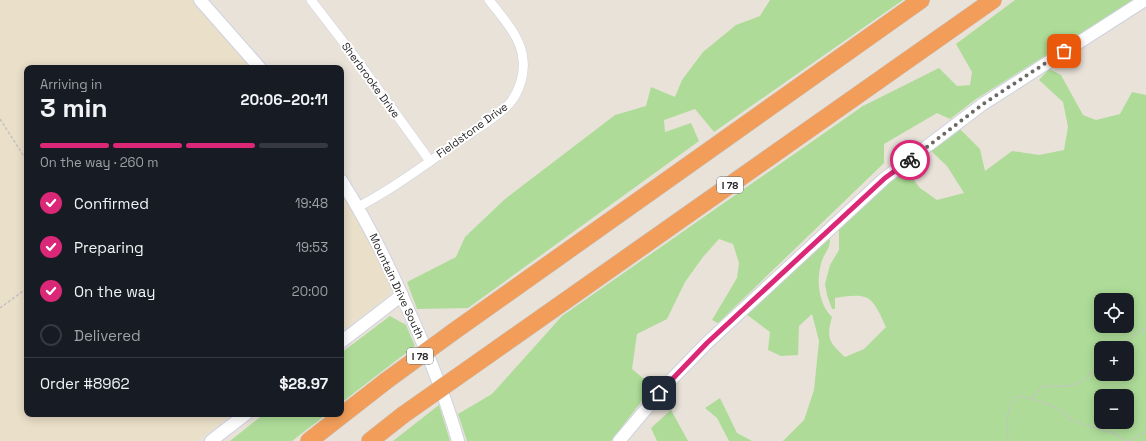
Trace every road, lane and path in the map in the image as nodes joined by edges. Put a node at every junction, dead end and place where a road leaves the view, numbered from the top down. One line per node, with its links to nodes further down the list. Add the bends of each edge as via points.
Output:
1 (200, 0): 7 (street)
2 (310, 0): 10 (street, Sherbrooke Drive)
3 (489, 0): 10 (street, Fieldstone Drive, via 514,35 522,53 523,70 517,92 502,110)
4 (921, 0): 21 (highway, I 78, bridge, via 453,332)
5 (993, 0): 27 (highway, I 78, bridge, via 403,415)
6 (1145, 0): 29 (street, via 983,104 885,178 707,343 668,383)
7 (257, 65)
8 (0, 119): 9 (path)
9 (24, 156)
10 (430, 161): 12 (street, Fieldstone Drive, via 400,183)
11 (344, 185): 12 (street, Mountain Drive South)
12 (358, 207): 14 (street, Mountain Drive South)
13 (24, 290): 15 (path)
14 (402, 295): 17 (street); 28 (street, Mountain Drive South, via 430,357)
15 (0, 308)
16 (1146, 327): 18 (path)
17 (344, 340)
18 (1127, 341)
19 (1094, 370): 20 (path, via 1085,380 1069,387 1043,386)
20 (1031, 400): 30 (path, via 1019,396 1012,400 1008,413); 31 (path, via 1063,412 1070,419 1119,435)
21 (344, 413)
22 (242, 417): 25 (street)
23 (339, 417): 26 (highway, I 78, bridge)
24 (1146, 431): 31 (path)
25 (211, 441)
26 (309, 441)
27 (370, 441)
28 (458, 441)
29 (619, 441)
30 (1008, 441)
31 (1127, 441)

